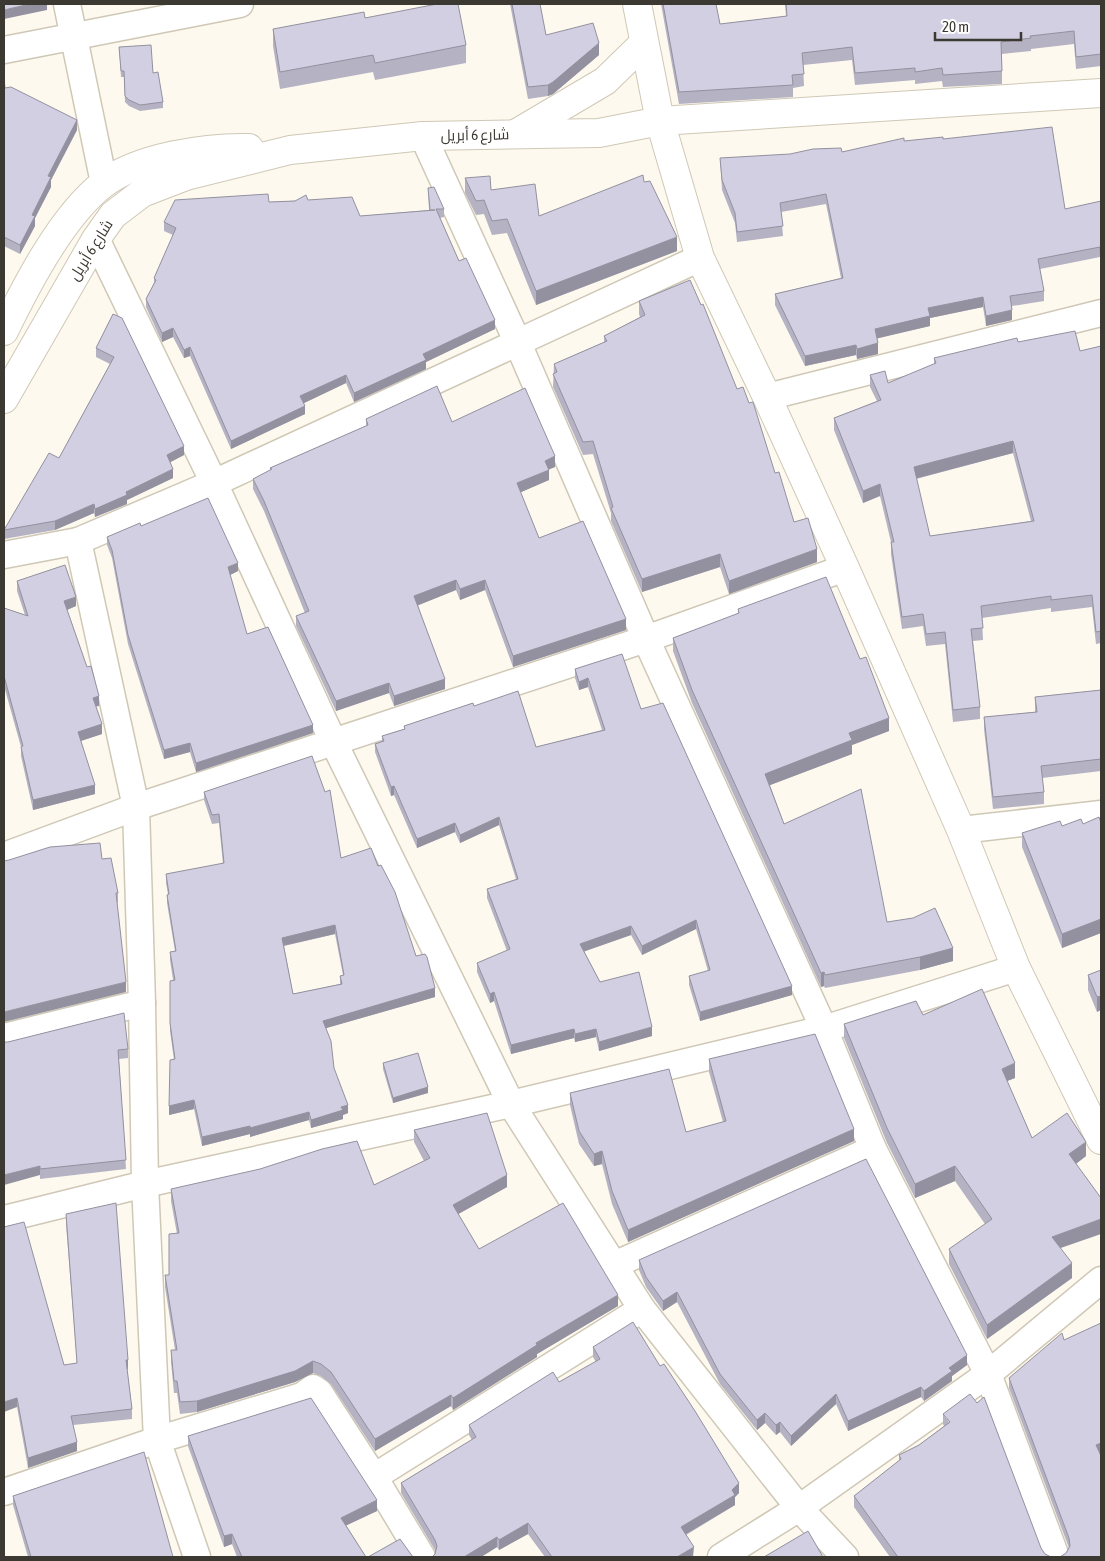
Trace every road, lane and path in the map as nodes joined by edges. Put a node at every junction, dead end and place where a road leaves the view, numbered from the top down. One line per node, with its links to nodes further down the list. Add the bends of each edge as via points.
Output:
1 (67, 4): 4 (street)
2 (240, 4): 4 (street)
3 (637, 4): 5 (street)
4 (73, 36): 6 (street); 12 (street)
5 (644, 43): 8 (street); 9 (street, via 605,81)
6 (4, 50)
7 (1101, 93): 8 (street, شارع 6 أبريل)
8 (660, 121): 9 (street, شارع 6 أبريل, via 599,133); 14 (street)
9 (514, 134): 10 (street, شارع 6 أبريل)
10 (422, 136): 11 (street, شارع 6 أبريل); 17 (street)
11 (290, 150): 12 (street, شارع 6 أبريل, via 234,148 189,152 141,165); 13 (street, شارع 6 أبريل, via 186,176 150,190 113,215)
12 (104, 183): 16 (street, شارع 6 أبريل, via 82,203 61,232)
13 (96, 239): 19 (street, شارع 6 أبريل); 20 (street)
14 (700, 258): 17 (street); 18 (street)
15 (1101, 313): 18 (street)
16 (7, 320)
17 (517, 341): 20 (street); 24 (street)
18 (767, 397): 23 (street)
19 (4, 399)
20 (214, 483): 21 (street); 25 (street)
21 (78, 541): 22 (street); 26 (street)
22 (4, 554)
23 (845, 568): 24 (street); 28 (street)
24 (646, 639): 25 (street); 32 (street)
25 (333, 741): 26 (street); 34 (street)
26 (136, 807): 29 (street); 31 (street)
27 (1101, 814): 28 (street)
28 (961, 830): 30 (street)
29 (4, 856)
30 (1016, 968): 32 (street); 35 (street)
31 (142, 1004): 33 (street); 37 (street)
32 (824, 1029): 34 (street); 36 (street)
33 (4, 1037)
34 (511, 1104): 37 (street); 39 (street)
35 (1101, 1140)
36 (873, 1149): 39 (street); 42 (street)
37 (145, 1184): 38 (street); 43 (street)
38 (4, 1219)
39 (614, 1266): 41 (street)
40 (1101, 1280): 42 (street)
41 (642, 1309): 44 (street); 46 (street)
42 (988, 1374): 46 (street); 47 (street)
43 (157, 1440): 44 (street, via 302,1396 313,1388); 45 (street); 48 (street)
44 (374, 1477): 49 (street)
45 (4, 1492)
46 (799, 1508): 50 (street); 51 (street)
47 (1055, 1554)
48 (197, 1557)
49 (422, 1557)
50 (721, 1557)
51 (845, 1557)

